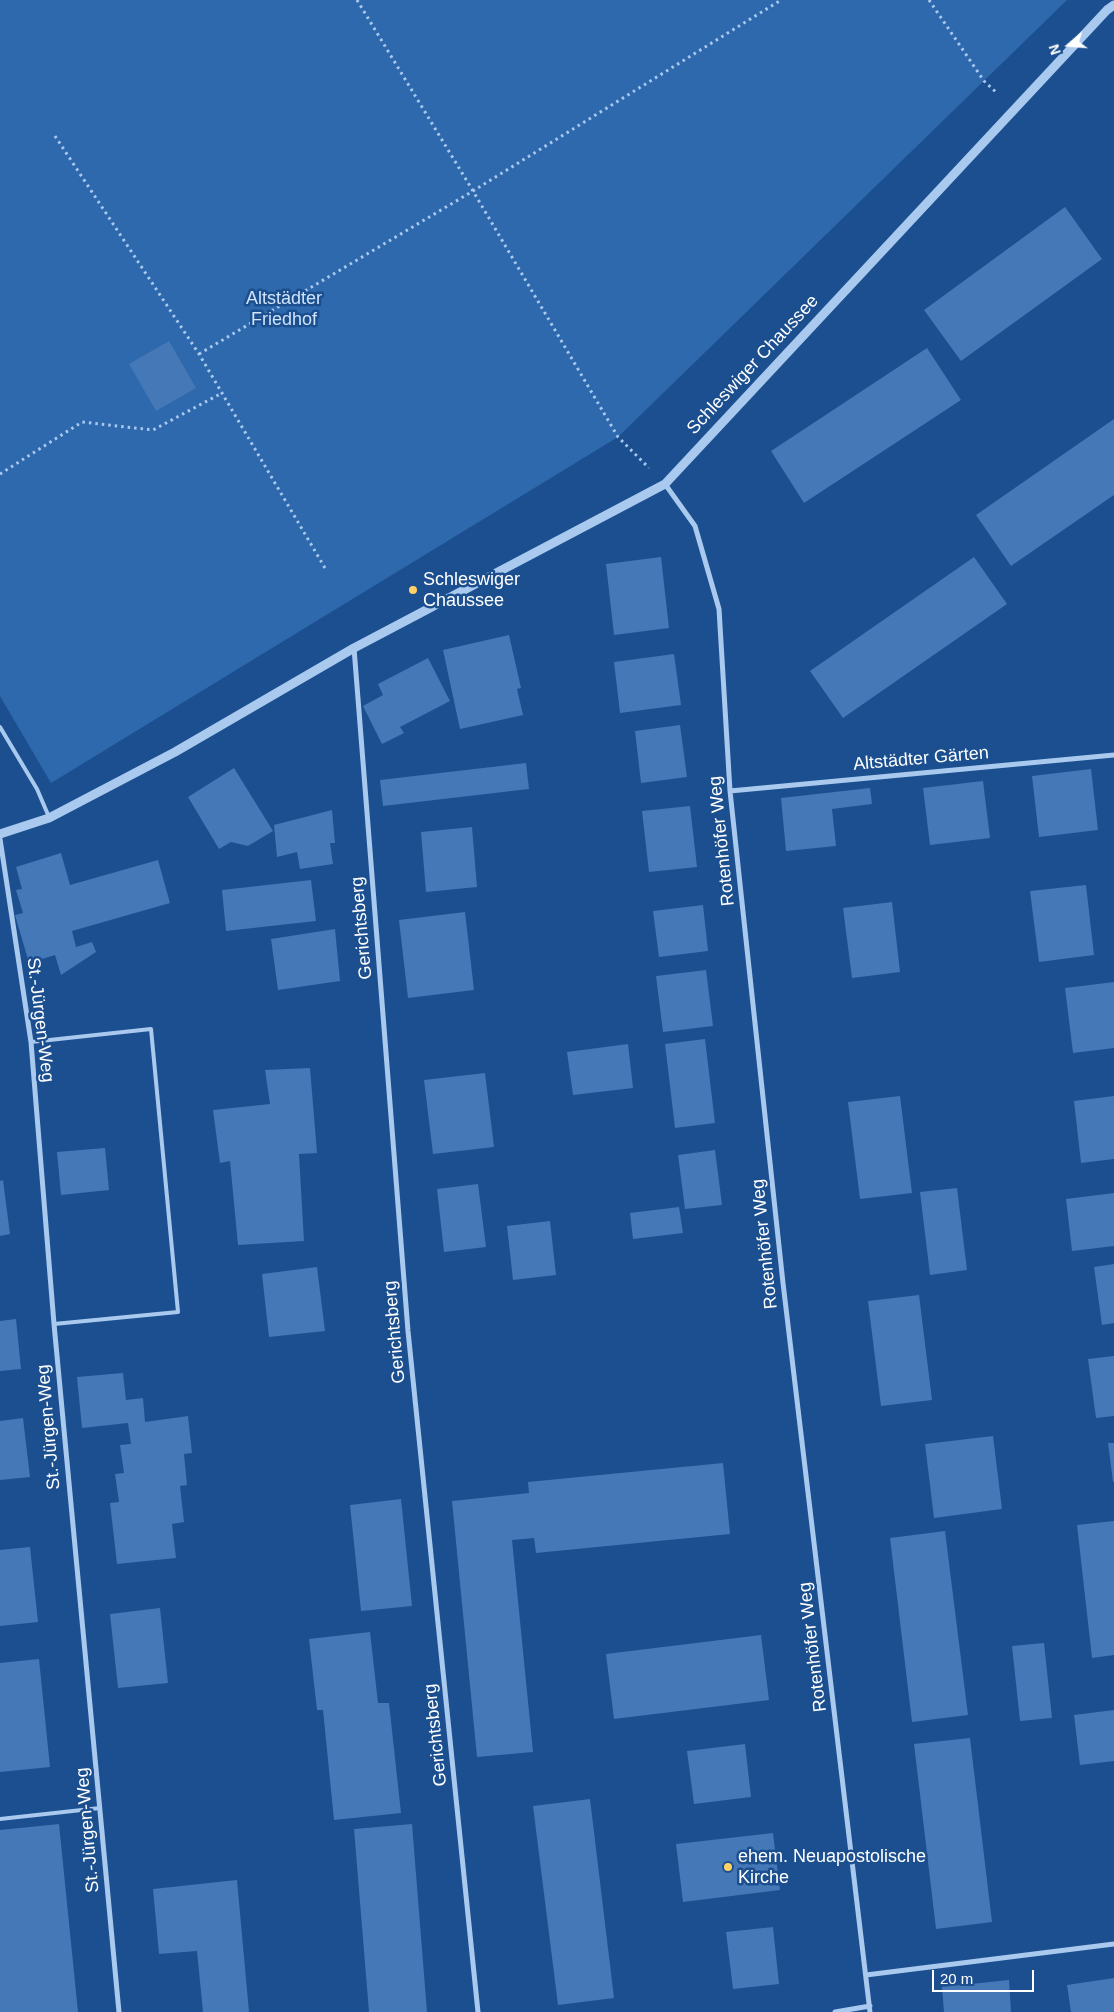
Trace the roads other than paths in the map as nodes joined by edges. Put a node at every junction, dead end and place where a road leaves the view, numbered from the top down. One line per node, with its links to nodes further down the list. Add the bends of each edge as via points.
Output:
1 (1114, 6): 2 (street, Schleswiger Chaussee)
2 (665, 484): 3 (street, Schleswiger Chaussee); 6 (street, Rotenhöfer Weg, via 695,526 719,609)
3 (354, 648): 7 (street, Schleswiger Chaussee, via 175,752); 18 (street, Gerichtsberg, via 408,1331)
4 (0, 726): 7 (lane)
5 (1114, 755): 6 (street, Altstädter Gärten)
6 (730, 792): 15 (street, Rotenhöfer Weg, via 784,1293)
7 (50, 818): 8 (street, Schleswiger Chaussee)
8 (0, 834)
9 (0, 840): 10 (street, St.-Jürgen-Weg)
10 (31, 1042): 11 (street, St.-Jürgen-Weg); 11 (lane, via 151,1029 178,1312)
11 (54, 1324): 12 (street, St.-Jürgen-Weg)
12 (100, 1808): 13 (lane); 17 (street, St.-Jürgen-Weg)
13 (0, 1819)
14 (1114, 1944): 15 (street)
15 (866, 1975): 16 (street, Rotenhöfer Weg)
16 (870, 2009): 19 (street)
17 (120, 2012)
18 (478, 2012)
19 (835, 2012)

